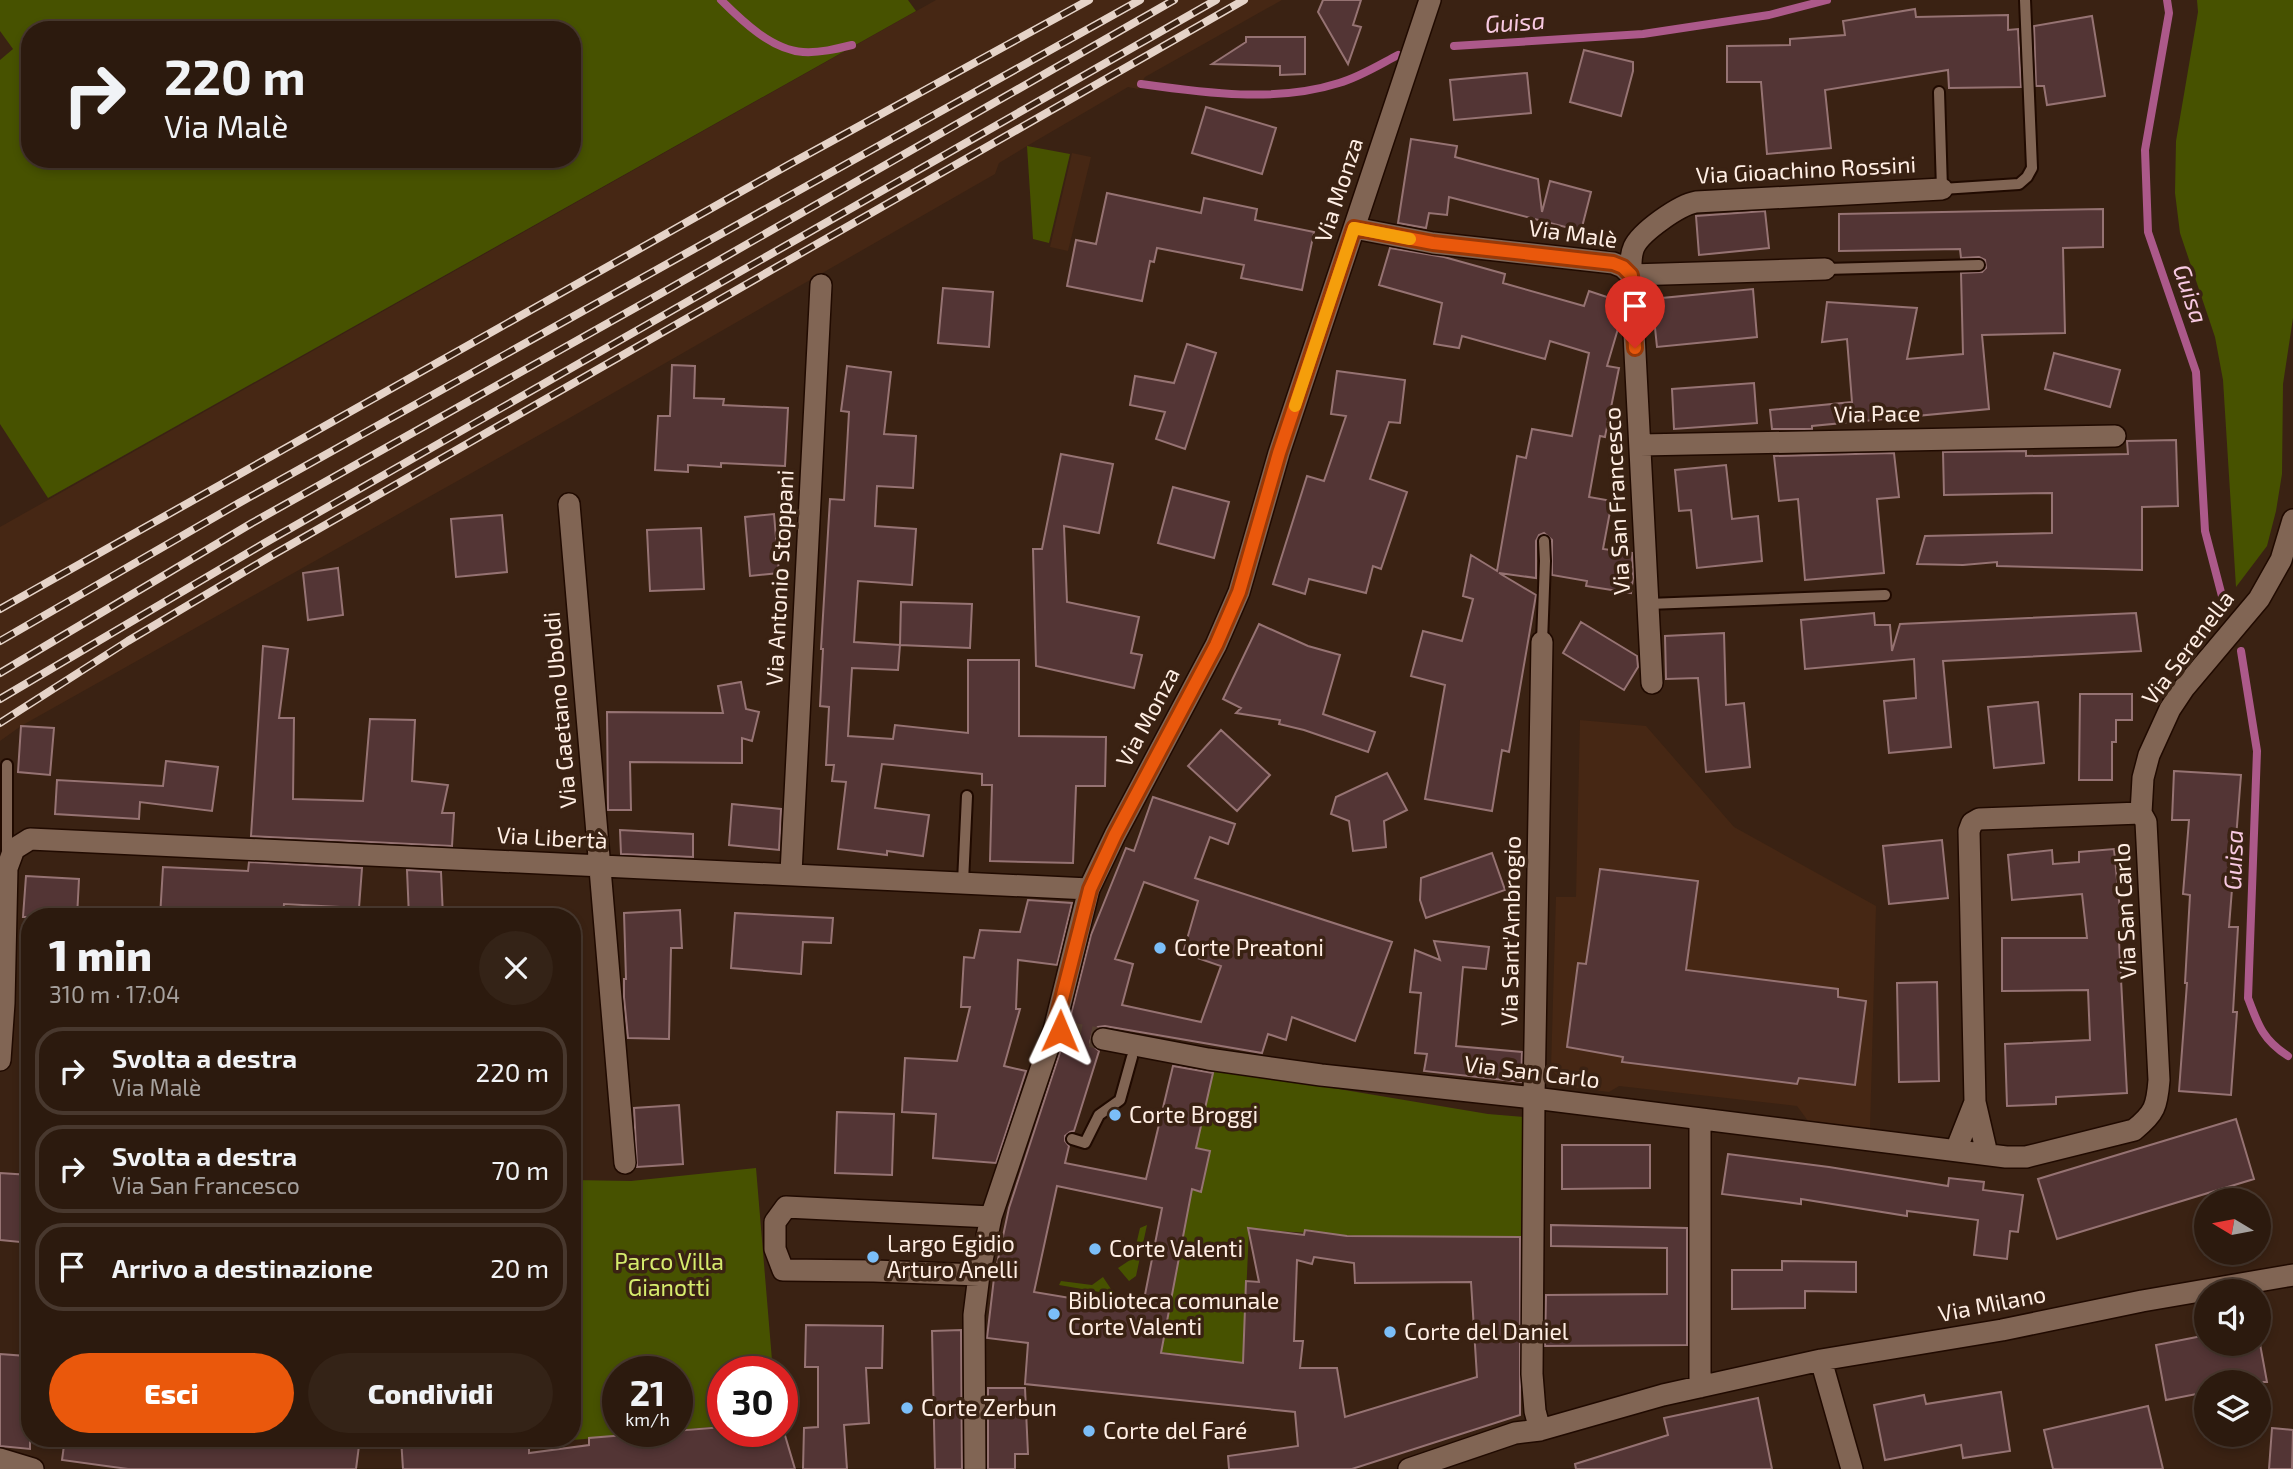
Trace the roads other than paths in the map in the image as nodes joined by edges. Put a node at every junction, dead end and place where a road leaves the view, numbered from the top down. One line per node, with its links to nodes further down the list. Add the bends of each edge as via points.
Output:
1 (1430, 0): 5 (street, Via Monza)
2 (2025, 0): 4 (lane, via 2032,168 2019,184)
3 (1939, 92): 4 (lane)
4 (1942, 189): 8 (street, Via Gioachino Rossini, via 1687,204 1635,244)
5 (1354, 228): 8 (street, Via Malè, via 1433,243 1613,263); 26 (street, Via Monza, via 1279,453 1239,592)
6 (1979, 265): 7 (lane)
7 (1825, 269): 8 (street, Via Malè)
8 (1631, 275): 11 (street, Via San Francesco)
9 (821, 285): 24 (street, Via Antonio Stoppani)
10 (2115, 436): 11 (street, Via Pace)
11 (1640, 445): 16 (street, Via San Francesco)
12 (569, 504): 23 (street, Via Gaetano Uboldi)
13 (2293, 520): 21 (street, Via Serenella, via 2281,560 2259,599 2170,709 2149,755)
14 (1544, 541): 17 (lane)
15 (1885, 595): 16 (lane)
16 (1648, 604): 18 (street, Via San Francesco)
17 (1542, 642): 30 (street, Via Sant'Ambrogio)
18 (1652, 683)
19 (7, 765): 22 (lane)
20 (967, 796): 25 (lane)
21 (2141, 813): 31 (street, Via San Carlo, via 1979,818 1972,823); 35 (street, Via San Carlo, via 2146,821 2157,1104 2134,1130 2026,1157)
22 (11, 858): 23 (street, Via Libertà, via 30,839); 29 (street)
23 (599, 866): 24 (street, Via Libertà); 36 (street, Via Gaetano Uboldi)
24 (791, 873): 25 (street, Via Libertà)
25 (963, 882): 26 (street, Via Libertà)
26 (1090, 889): 37 (street, Via Monza, via 1057,1031)
27 (1103, 1039): 30 (street, Via San Carlo, via 1321,1075)
28 (1132, 1057): 33 (lane, via 1120,1100 1098,1115 1085,1143)
29 (0, 1059)
30 (1534, 1098): 32 (street, Via San Carlo); 42 (street, Via Sant'Ambrogio, via 1532,1374)
31 (1975, 1102): 34 (street, Via San Carlo); 35 (street, Via San Carlo)
32 (1700, 1119): 34 (street, Via San Carlo); 41 (street)
33 (1072, 1139)
34 (1956, 1150): 35 (street, Via San Carlo)
35 (1987, 1154)
36 (625, 1163)
37 (991, 1217): 38 (street, Via Monza); 38 (street, via 786,1207 775,1222 775,1249 783,1270)
38 (979, 1275): 43 (street, Via Monza, via 974,1315)
39 (2293, 1275): 40 (street, Via Milano)
40 (1821, 1360): 41 (street, Via Milano); 45 (street)
41 (1700, 1387): 42 (street, Via Milano)
42 (1540, 1430): 44 (street, Via Milano, via 1516,1433)
43 (975, 1469)
44 (1409, 1469)
45 (1852, 1469)

